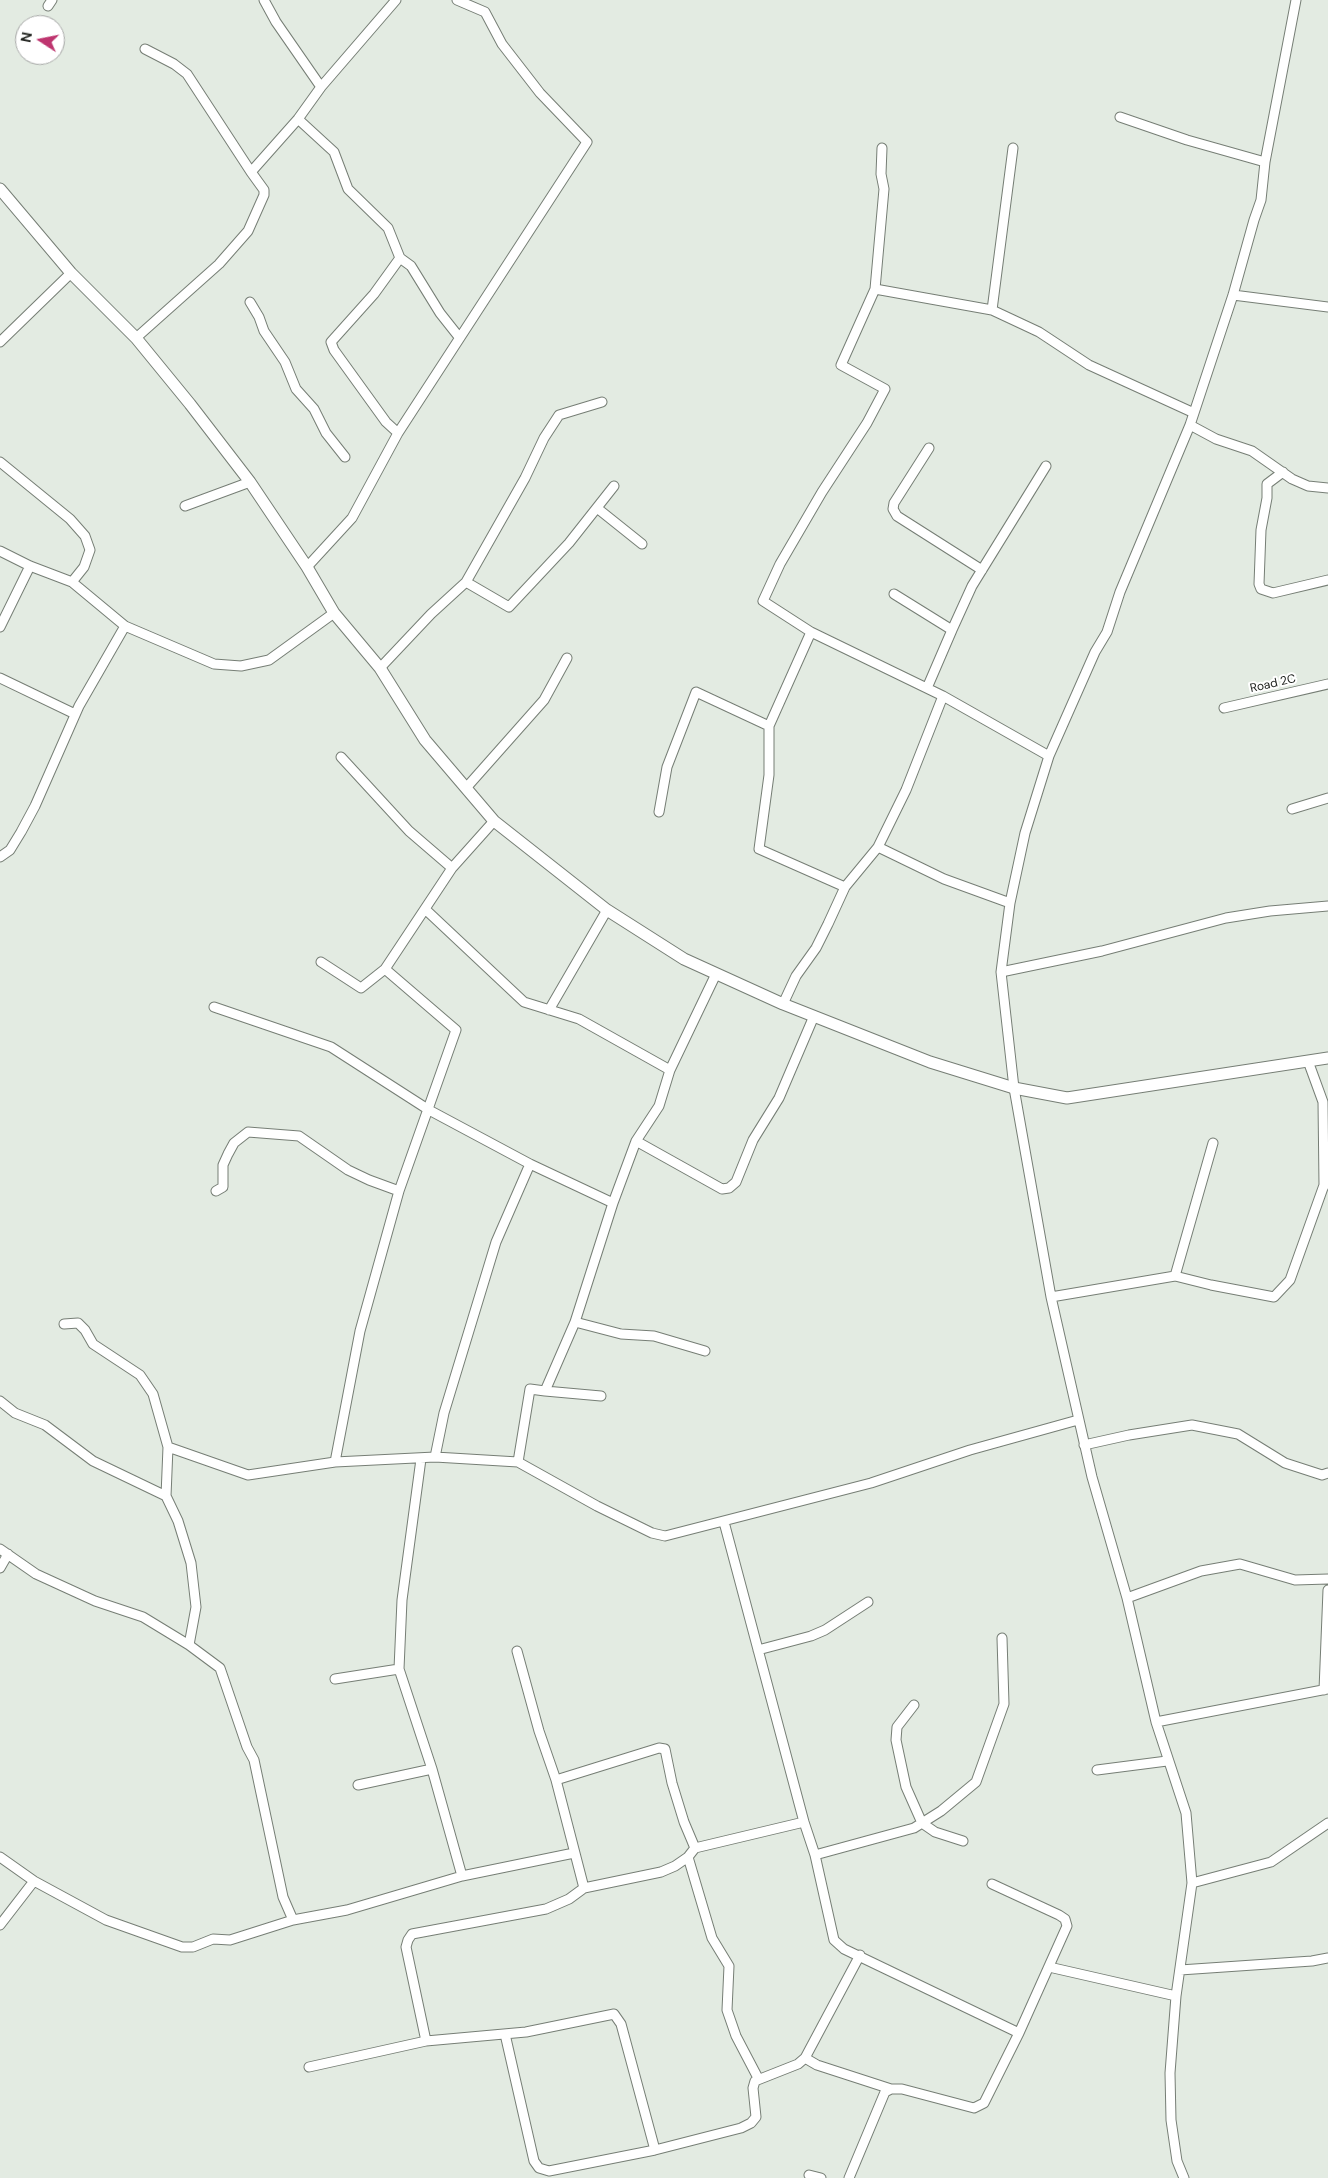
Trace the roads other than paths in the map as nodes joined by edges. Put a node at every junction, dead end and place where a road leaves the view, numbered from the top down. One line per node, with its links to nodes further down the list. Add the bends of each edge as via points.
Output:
1 (264, 0): 6 (street)
2 (396, 0): 6 (street)
3 (457, 0): 21 (street, via 485,12 502,44 540,93 587,142)
4 (1296, 0): 11 (street)
5 (145, 49): 12 (street, via 187,74)
6 (321, 87): 8 (street)
7 (1120, 117): 11 (street)
8 (298, 119): 12 (street); 14 (street, via 334,152 348,189 388,228)
9 (882, 148): 16 (street, via 884,188)
10 (1013, 148): 20 (street)
11 (1265, 162): 17 (street, via 1262,200)
12 (251, 172): 22 (street, via 264,195 248,231 219,264)
13 (0, 189): 15 (street)
14 (400, 258): 21 (street, via 411,266); 27 (street, via 374,294 331,342 386,422)
15 (71, 273): 22 (street); 23 (street)
16 (875, 289): 20 (street); 51 (street, via 841,365 885,389 780,564 763,601)
17 (1233, 295): 19 (street); 25 (street)
18 (250, 302): 29 (street, via 264,331 285,362 296,389 314,409 326,433)
19 (1328, 307)
20 (992, 310): 25 (street, via 1038,332 1089,365)
21 (459, 337): 27 (street)
22 (136, 338): 33 (street)
23 (0, 342)
24 (602, 402): 45 (street, via 559,415)
25 (1194, 413): 26 (street)
26 (1190, 425): 32 (street, via 1216,439 1252,451); 61 (street, via 1120,592 1107,632)
27 (398, 432): 41 (street, via 352,518)
28 (929, 448): 42 (street, via 893,509 897,516)
29 (345, 457)
30 (0, 462): 44 (street, via 86,536 90,550 84,567)
31 (1046, 466): 42 (street)
32 (1283, 472): 35 (street, via 1308,486); 43 (street, via 1267,484 1261,530 1261,589 1273,593)
33 (250, 482): 36 (street); 41 (street)
34 (614, 486): 37 (street)
35 (1328, 488)
36 (185, 506)
37 (597, 508): 38 (street); 45 (street, via 509,608)
38 (642, 544)
39 (0, 551): 40 (street)
40 (30, 566): 44 (street); 49 (street)
41 (307, 567): 47 (street)
42 (982, 570): 50 (street)
43 (1328, 580)
44 (72, 582): 48 (street)
45 (466, 582): 53 (street)
46 (894, 594): 50 (street)
47 (334, 613): 48 (street, via 269,660 241,666 214,664); 53 (street)
48 (125, 626): 59 (street)
49 (0, 627)
50 (952, 630): 56 (street)
51 (811, 632): 56 (street); 60 (street)
52 (567, 658): 63 (street, via 544,700)
53 (380, 668): 63 (street, via 425,740)
54 (0, 678): 59 (street)
55 (1328, 684): 58 (street, Road 2C)
56 (927, 688): 57 (street)
57 (943, 696): 61 (street); 68 (street, via 906,790)
58 (1224, 708)
59 (76, 714): 69 (street, via 35,806 10,850)
60 (769, 726): 66 (street, via 696,692 667,767); 71 (street, via 769,775 759,849)
61 (1049, 756): 72 (street, via 1025,833)
62 (341, 757): 70 (street, via 409,831)
63 (466, 788): 67 (street)
64 (1328, 798): 65 (street)
65 (1292, 810)
66 (659, 812)
67 (494, 821): 70 (street); 75 (street)
68 (878, 847): 71 (street); 72 (street, via 944,879)
69 (0, 857)
70 (452, 868): 74 (street)
71 (845, 887): 80 (street, via 816,948 796,976)
72 (1010, 903): 78 (street)
73 (1328, 906): 78 (street, via 1270,910 1226,918 1102,951)
74 (425, 909): 77 (street); 82 (street, via 524,1002)
75 (607, 910): 79 (street, via 684,959); 82 (street)
76 (321, 962): 77 (street, via 361,988)
77 (385, 969): 88 (street, via 456,1030)
78 (1001, 972): 87 (street)
79 (716, 974): 80 (street); 86 (street)
80 (783, 1004): 83 (street)
81 (214, 1007): 88 (street, via 331,1047)
82 (549, 1010): 86 (street, via 579,1019)
83 (814, 1016): 87 (street, via 930,1062); 89 (street, via 777,1103 754,1140 736,1182 729,1188 722,1189)
84 (1328, 1058): 85 (street)
85 (1308, 1061): 87 (street, via 1066,1098); 92 (street, via 1323,1102)
86 (670, 1070): 89 (street, via 659,1106)
87 (1014, 1088): 97 (street)
88 (429, 1110): 91 (street); 94 (street)
89 (636, 1141): 95 (street)
90 (1212, 1143): 96 (street)
91 (530, 1164): 95 (street); 107 (street, via 496,1242 444,1413)
92 (1326, 1185): 96 (street, via 1290,1280 1274,1297)
93 (216, 1191): 94 (street, via 223,1186 223,1165 228,1154 234,1143 248,1132 299,1136 348,1170)
94 (399, 1191): 109 (street, via 360,1331)
95 (613, 1203): 98 (street)
96 (1175, 1276): 97 (street)
97 (1051, 1296): 104 (street)
98 (575, 1322): 100 (street, via 621,1334 654,1336); 101 (street)
99 (64, 1324): 106 (street, via 78,1322 93,1344 140,1374 153,1394)
100 (705, 1351)
101 (546, 1391): 102 (street); 110 (street, via 530,1389)
102 (602, 1396)
103 (0, 1401): 112 (street, via 15,1413 45,1425 93,1461)
104 (1078, 1420): 105 (street); 113 (street, via 970,1450 871,1483)
105 (1084, 1445): 111 (street, via 1129,1434 1192,1425 1238,1434 1285,1463 1322,1475); 118 (street)
106 (168, 1448): 109 (street, via 248,1475); 112 (street)
107 (435, 1457): 108 (street); 110 (street)
108 (421, 1459): 109 (street); 124 (street, via 402,1600)
109 (335, 1462)
110 (518, 1462): 113 (street, via 652,1533 665,1536)
111 (1328, 1473)
112 (166, 1496): 121 (street, via 178,1521 191,1563 196,1607)
113 (724, 1522): 122 (street)
114 (4, 1551): 115 (street); 121 (street, via 36,1574 95,1601 143,1617)
115 (0, 1568)
116 (1328, 1579): 118 (street, via 1295,1580 1234,1564 1201,1571)
117 (1328, 1590): 126 (street)
118 (1127, 1598): 128 (street)
119 (868, 1602): 122 (street, via 818,1633)
120 (1002, 1638): 135 (street, via 1004,1704 976,1782)
121 (189, 1645): 148 (street, via 220,1668 246,1747 254,1760 282,1897)
122 (758, 1650): 134 (street)
123 (516, 1651): 132 (street)
124 (399, 1669): 125 (street); 130 (street)
125 (335, 1679)
126 (1326, 1689): 128 (street)
127 (914, 1705): 135 (street, via 897,1727 896,1740 906,1787)
128 (1156, 1722): 129 (street)
129 (1167, 1761): 131 (street); 145 (street, via 1186,1813)
130 (432, 1769): 133 (street); 143 (street)
131 (1097, 1770)
132 (556, 1780): 138 (street, via 665,1748 672,1783); 139 (street)
133 (358, 1786)
134 (804, 1822): 138 (street); 140 (street)
135 (922, 1823): 137 (street, via 936,1832); 140 (street)
136 (1328, 1823): 145 (street, via 1270,1862)
137 (963, 1841)
138 (695, 1848): 142 (street)
139 (574, 1852): 143 (street); 147 (street)
140 (815, 1855): 150 (street, via 834,1940 844,1949)
141 (0, 1857): 144 (street)
142 (688, 1857): 147 (street, via 661,1872); 160 (street, via 712,1938 729,1966 727,2010 736,2036)
143 (462, 1876): 148 (street, via 347,1910)
144 (34, 1881): 148 (street, via 106,1920 182,1947 194,1947 213,1939 230,1940); 149 (street)
145 (1192, 1883): 153 (street)
146 (992, 1884): 152 (street, via 1065,1919 1067,1926)
147 (584, 1888): 157 (street, via 546,1909 412,1934 406,1947)
148 (293, 1920)
149 (0, 1925)
150 (860, 1955): 155 (street); 158 (street)
151 (1328, 1958): 153 (street)
152 (1049, 1967): 154 (street); 155 (street)
153 (1180, 1970): 154 (street)
154 (1176, 1996): 166 (street, via 1170,2073 1171,2120 1177,2161)
155 (1019, 2033): 161 (street, via 989,2098 979,2107)
156 (505, 2034): 157 (street); 162 (street, via 614,2014 621,2024); 162 (street, via 534,2161 539,2168 549,2171)
157 (426, 2041): 159 (street)
158 (805, 2058): 160 (street, via 798,2064); 161 (street, via 817,2065)
159 (309, 2067)
160 (758, 2078): 162 (street, via 753,2088 756,2117 751,2123)
161 (892, 2089): 165 (street, via 885,2092)
162 (655, 2150)
163 (809, 2174): 164 (street)
164 (821, 2178)
165 (849, 2178)
166 (1184, 2178)

